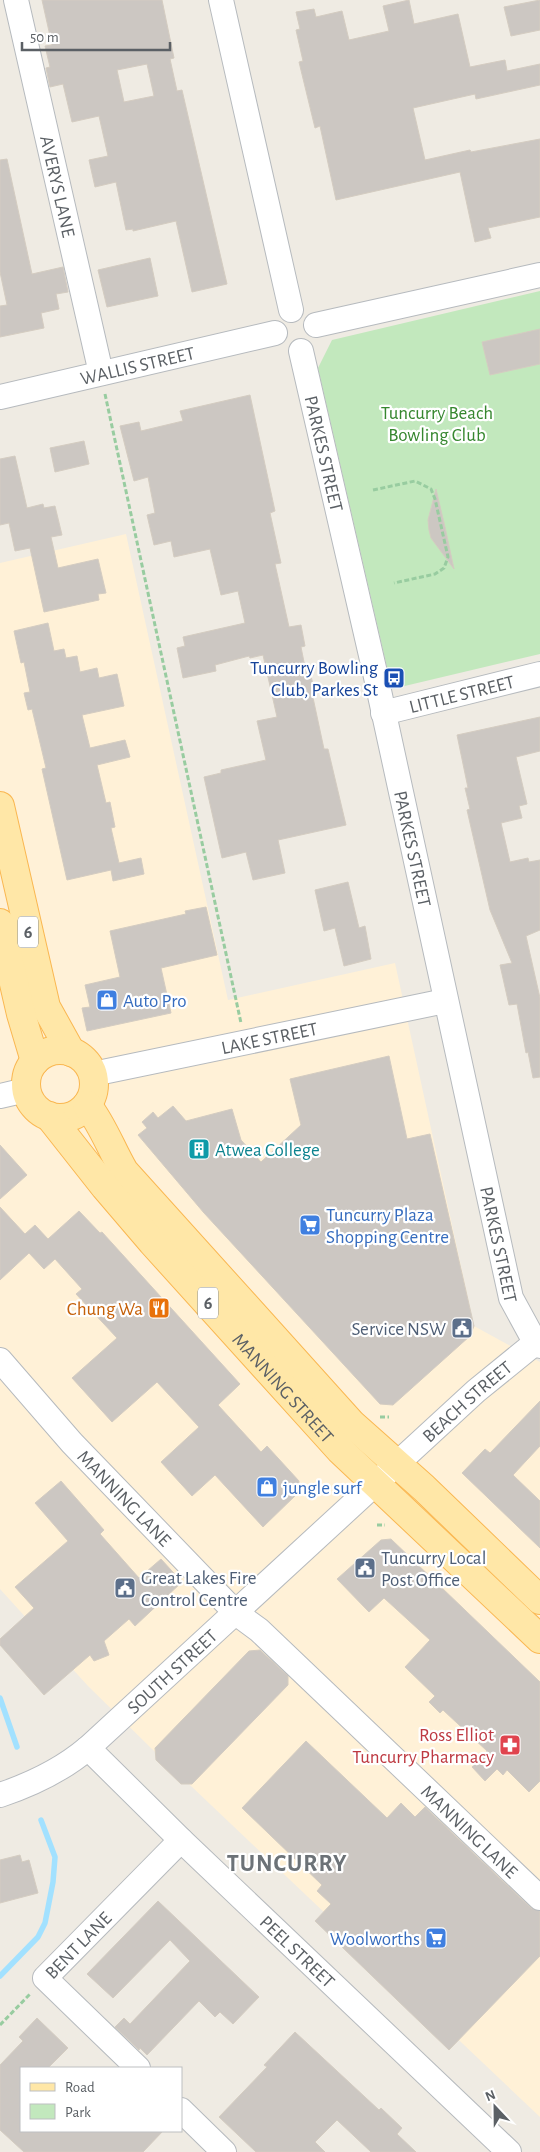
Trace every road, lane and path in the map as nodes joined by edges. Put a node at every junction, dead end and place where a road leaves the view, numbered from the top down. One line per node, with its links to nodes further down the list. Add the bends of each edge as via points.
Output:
1 (16, 0): 8 (street, AVERYS LANE)
2 (221, 0): 4 (street)
3 (540, 275): 5 (street)
4 (291, 310): 5 (street, via 304,310); 6 (street, via 280,316)
5 (315, 322): 7 (street, via 317,332 312,344)
6 (275, 333): 7 (street, via 281,346); 8 (street, WALLIS STREET)
7 (301, 351): 13 (street, PARKES STREET)
8 (101, 373): 9 (street, WALLIS STREET); 17 (path)
9 (0, 397)
10 (373, 490): 11 (path, via 415,481 431,489 448,556 444,568 435,574)
11 (394, 583)
12 (540, 674): 13 (street, LITTLE STREET)
13 (383, 713): 16 (street, PARKES STREET)
14 (0, 806): 18 (main road, 6, via 44,999)
15 (0, 922): 19 (main road, 6)
16 (445, 1001): 17 (street, LAKE STREET); 25 (street, PARKES STREET, via 511,1298)
17 (245, 1042): 20 (street, LAKE STREET)
18 (70, 1052): 19 (main road, via 51,1051); 20 (main road, 6, via 85,1060)
19 (35, 1061): 21 (main road, via 28,1074)
20 (93, 1074): 23 (main road, via 94,1091)
21 (26, 1090): 22 (street); 24 (main road, 6, via 34,1105)
22 (0, 1096)
23 (87, 1105): 24 (main road, via 69,1117); 27 (main road, MANNING STREET / 6, via 99,1121 124,1171 352,1424)
24 (49, 1116): 28 (main road, MANNING STREET / 6, via 152,1242)
25 (538, 1342): 27 (street, BEACH STREET, via 476,1390)
26 (0, 1360): 30 (street, MANNING LANE, via 72,1442)
27 (396, 1465): 28 (street, SOUTH STREET); 29 (main road, MANNING STREET / 6)
28 (374, 1484): 30 (street, SOUTH STREET); 31 (main road, MANNING STREET / 6)
29 (540, 1600)
30 (236, 1613): 32 (street, SOUTH STREET); 35 (street, MANNING LANE, via 259,1630)
31 (540, 1639)
32 (88, 1748): 33 (street, SOUTH STREET, via 54,1773); 34 (street, PEEL STREET)
33 (0, 1795)
34 (180, 1840): 36 (street, BENT LANE); 41 (street, PEEL STREET)
35 (540, 1898)
36 (45, 1978): 37 (path); 38 (street, BENT LANE)
37 (0, 2026)
38 (137, 2067)
39 (182, 2111): 40 (street)
40 (224, 2152)
41 (509, 2152)

